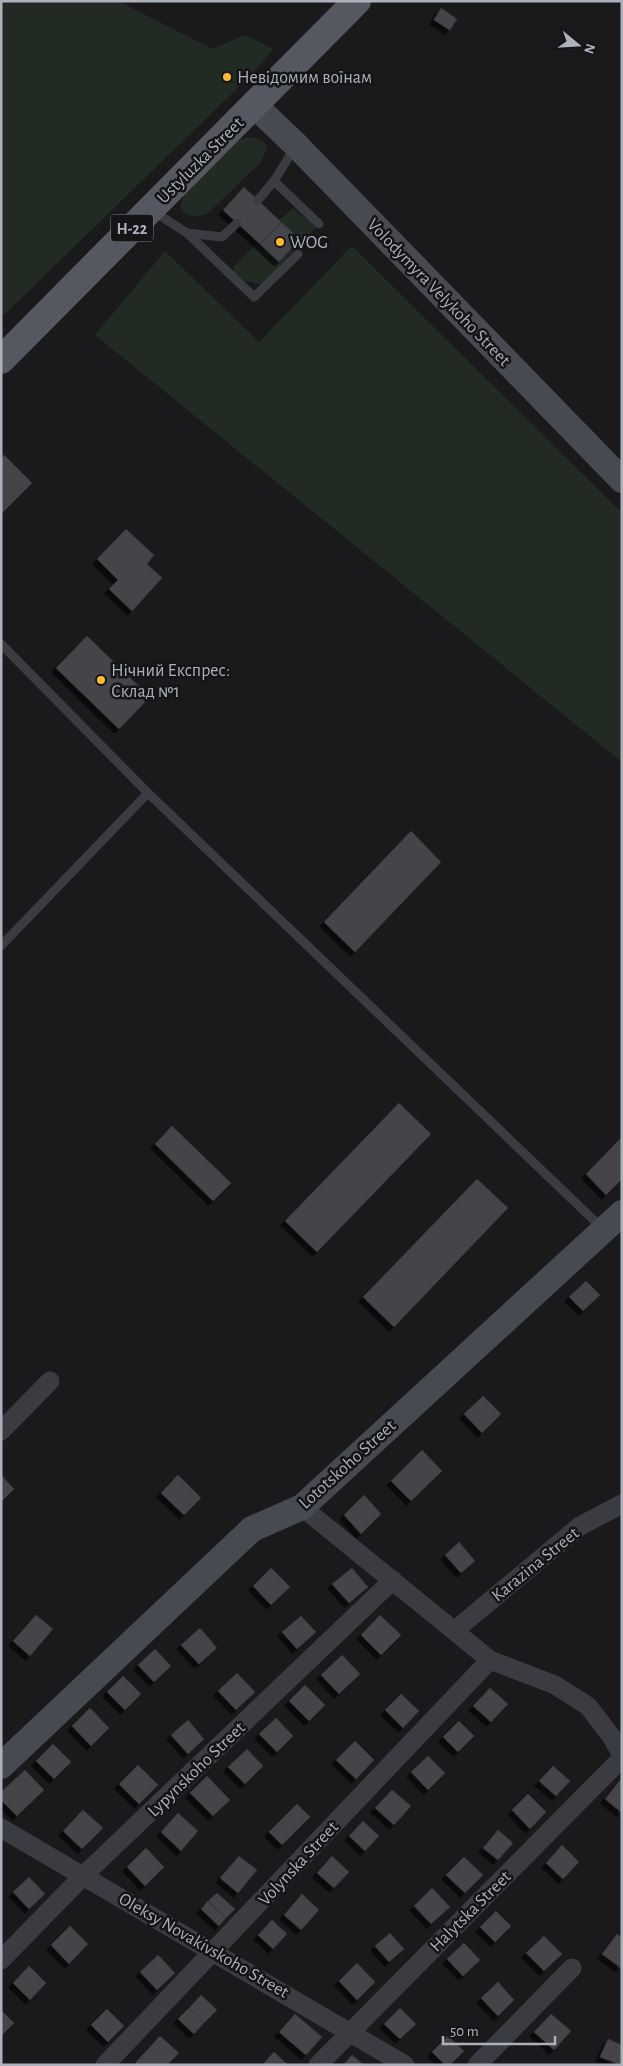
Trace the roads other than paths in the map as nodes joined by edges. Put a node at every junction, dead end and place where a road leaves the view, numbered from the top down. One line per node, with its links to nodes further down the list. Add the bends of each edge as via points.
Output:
1 (357, 1): 2 (main road, Ustyluzka Street / Н-22)
2 (254, 105): 3 (street, Volodymyra Velykoho Street); 6 (main road, Ustyluzka Street / Н-22)
3 (296, 145): 4 (lane); 12 (street, Volodymyra Velykoho Street)
4 (274, 181): 5 (lane); 8 (lane)
5 (258, 200)
6 (151, 210): 9 (lane); 11 (main road, Ustyluzka Street / Н-22)
7 (237, 222): 9 (lane, via 222,237)
8 (318, 224)
9 (187, 233): 10 (lane, via 254,297)
10 (298, 254)
11 (1, 360)
12 (622, 480)
13 (1, 644): 14 (lane)
14 (148, 792): 15 (lane); 16 (lane)
15 (1, 946)
16 (612, 1221): 20 (street, Lototskoho Street)
17 (50, 1381): 18 (street)
18 (1, 1431)
19 (622, 1504): 22 (street, Karazina Street, via 580,1526)
20 (302, 1507): 21 (street); 25 (street, Lototskoho Street, via 252,1529)
21 (393, 1580): 22 (street); 27 (street, Lypynskoho Street)
22 (454, 1630): 23 (street)
23 (490, 1660): 24 (street, via 555,1685 588,1706); 28 (street, Volynska Street)
24 (622, 1756): 31 (street, Halytska Street)
25 (1, 1766)
26 (1, 1828): 27 (street, Oleksy Novakivskoho Street)
27 (84, 1875): 28 (street, Oleksy Novakivskoho Street); 29 (street, Lypynskoho Street)
28 (214, 1951): 31 (street, Oleksy Novakivskoho Street); 32 (street, Volynska Street)
29 (1, 1960)
30 (572, 1968): 35 (street)
31 (350, 2032): 33 (street, Halytska Street); 34 (street, Oleksy Novakivskoho Street)
32 (105, 2065)
33 (318, 2065)
34 (405, 2065)
35 (477, 2065)

